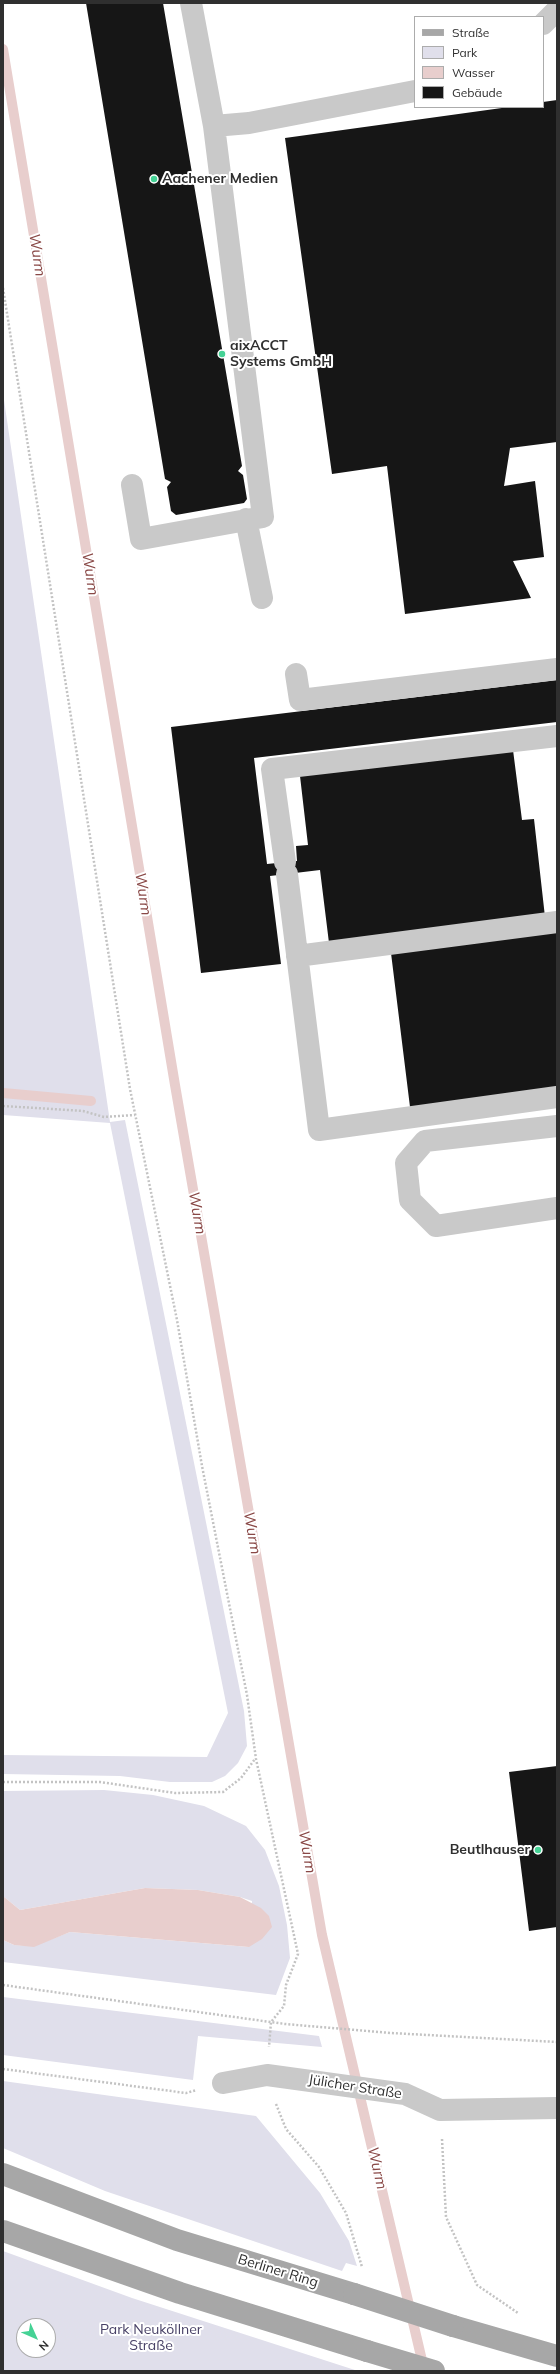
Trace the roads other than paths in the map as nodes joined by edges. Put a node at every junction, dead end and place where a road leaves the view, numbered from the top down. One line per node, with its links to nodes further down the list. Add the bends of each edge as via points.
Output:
1 (191, 3): 5 (lane)
2 (557, 10): 3 (lane)
3 (544, 23)
4 (414, 91): 5 (lane, via 249,123)
5 (214, 126): 7 (lane, via 263,517)
6 (132, 485): 7 (lane, via 141,539)
7 (246, 519): 8 (lane)
8 (262, 598)
9 (557, 669): 10 (lane, via 300,700)
10 (296, 674)
11 (557, 736): 13 (lane, via 272,769)
12 (557, 922): 13 (lane)
13 (297, 956): 14 (lane, via 319,1130)
14 (557, 1097)
15 (557, 1126): 16 (lane, via 425,1141 406,1163 410,1200 436,1226)
16 (557, 1208)
17 (223, 2083): 18 (lane, Jülicher Straße, via 267,2075 405,2094 440,2110)
18 (557, 2108)
19 (3, 2174): 21 (main road, Berliner Ring, bridge, via 177,2240)
20 (3, 2232): 22 (main road, bridge, via 180,2293)
21 (557, 2356)
22 (434, 2371)

